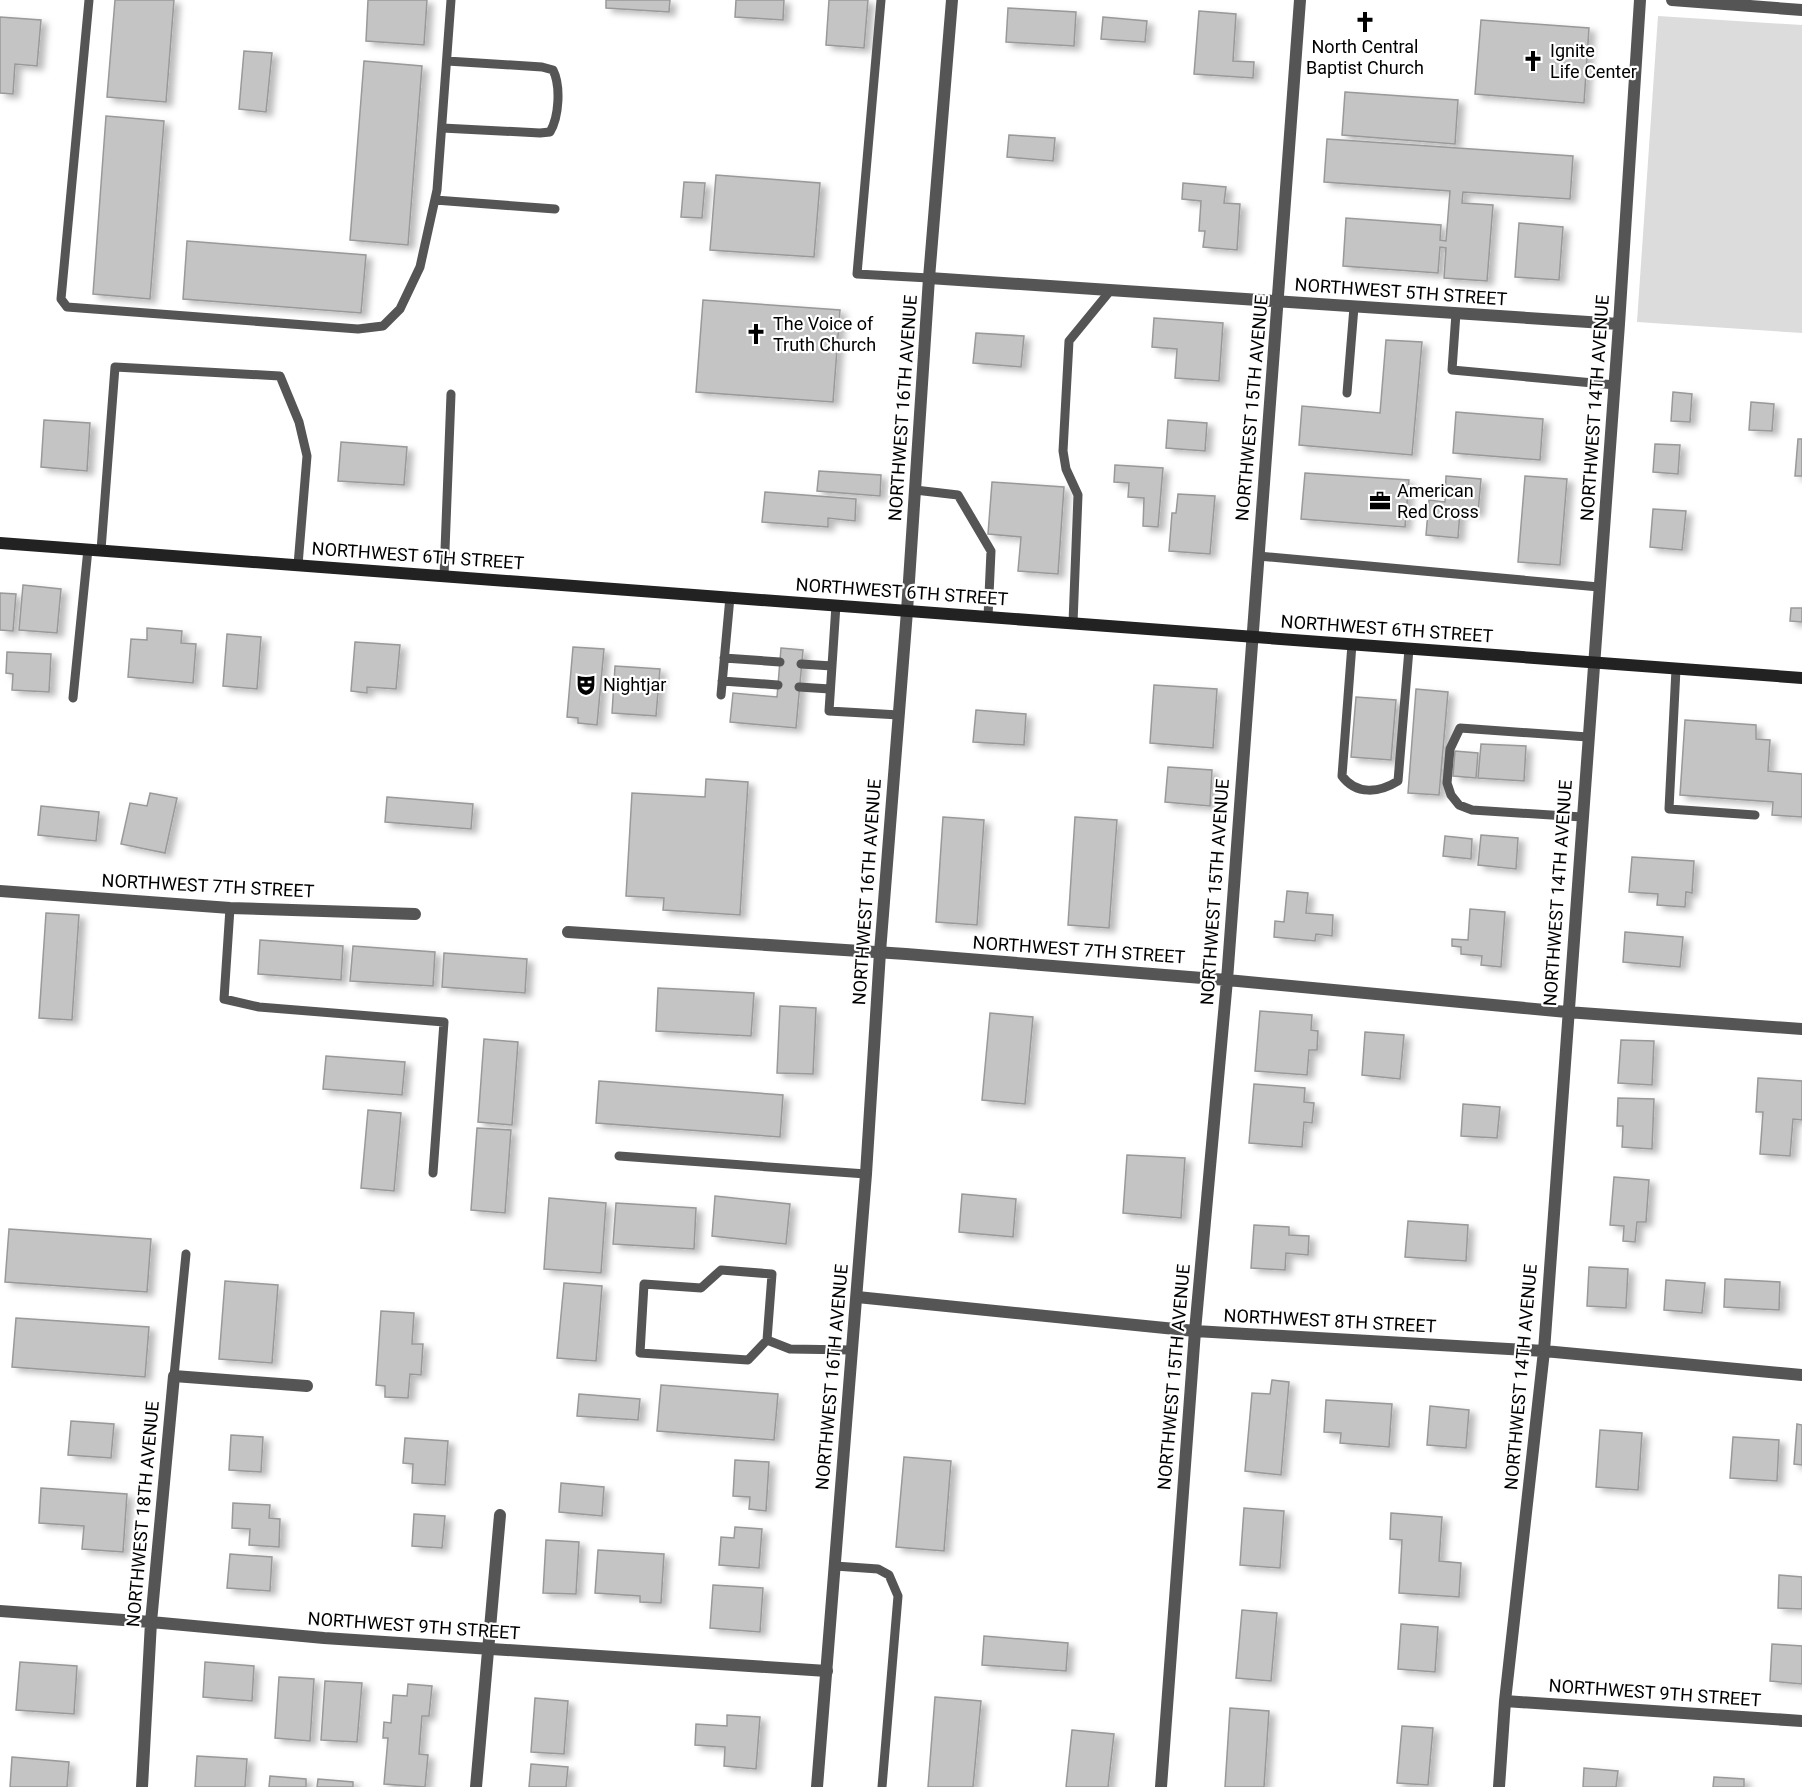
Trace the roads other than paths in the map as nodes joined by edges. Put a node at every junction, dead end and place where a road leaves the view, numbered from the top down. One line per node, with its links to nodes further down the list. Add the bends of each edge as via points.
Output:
1 (89, 0): 11 (lane, via 62,299 67,307 358,329 383,327 400,309 420,267)
2 (451, 0): 9 (lane)
3 (881, 0): 13 (lane, via 857,274)
4 (952, 0): 13 (street, NORTHWEST 16TH AVENUE)
5 (1300, 0): 15 (street, NORTHWEST 15TH AVENUE)
6 (1640, 0): 18 (street, NORTHWEST 14TH AVENUE)
7 (1672, 0): 8 (street)
8 (1802, 10)
9 (447, 61): 10 (lane); 10 (lane, via 553,70 557,79 555,123 550,132 540,134)
10 (441, 128): 11 (lane)
11 (435, 200): 12 (lane)
12 (555, 209)
13 (929, 278): 14 (street, NORTHWEST 5TH STREET); 22 (street, NORTHWEST 16TH AVENUE)
14 (1110, 291): 15 (street, NORTHWEST 5TH STREET); 33 (lane, via 1069,341 1063,451 1077,495)
15 (1279, 302): 16 (street, NORTHWEST 5TH STREET); 25 (street, NORTHWEST 15TH AVENUE)
16 (1354, 307): 17 (street, NORTHWEST 5TH STREET); 20 (lane)
17 (1456, 313): 18 (street, NORTHWEST 5TH STREET); 19 (lane, via 1452,370)
18 (1619, 324): 19 (street, NORTHWEST 14TH AVENUE)
19 (1615, 385): 28 (street, NORTHWEST 14TH AVENUE)
20 (1347, 393)
21 (451, 394): 27 (lane)
22 (915, 490): 31 (street, NORTHWEST 16TH AVENUE); 32 (lane, via 958,495 991,551)
23 (0, 543): 24 (main road, NORTHWEST 6TH STREET)
24 (94, 550): 26 (main road, NORTHWEST 6TH STREET); 26 (lane, via 115,367 280,376 299,422 307,456); 49 (lane)
25 (1258, 556): 28 (lane); 34 (street, NORTHWEST 15TH AVENUE)
26 (298, 565): 27 (main road, NORTHWEST 6TH STREET)
27 (444, 576): 29 (main road, NORTHWEST 6TH STREET)
28 (1599, 587): 39 (street, NORTHWEST 14TH AVENUE)
29 (730, 597): 30 (main road, NORTHWEST 6TH STREET); 37 (lane)
30 (836, 605): 31 (main road, NORTHWEST 6TH STREET); 41 (lane)
31 (907, 610): 32 (main road, NORTHWEST 6TH STREET); 50 (street, NORTHWEST 16TH AVENUE)
32 (988, 617): 33 (main road, NORTHWEST 6TH STREET)
33 (1073, 623): 34 (main road, NORTHWEST 6TH STREET)
34 (1252, 637): 35 (main road, NORTHWEST 6TH STREET); 59 (street, NORTHWEST 15TH AVENUE)
35 (1352, 644): 36 (main road, NORTHWEST 6TH STREET); 36 (lane, via 1342,776 1348,785 1365,791 1382,789 1398,781)
36 (1409, 649): 39 (main road, NORTHWEST 6TH STREET)
37 (724, 658): 38 (lane); 44 (lane)
38 (780, 662)
39 (1593, 663): 42 (main road, NORTHWEST 6TH STREET); 51 (street, NORTHWEST 14TH AVENUE)
40 (801, 664): 41 (lane)
41 (832, 666): 47 (lane)
42 (1676, 669): 43 (main road, NORTHWEST 6TH STREET); 52 (lane, via 1669,809)
43 (1802, 678)
44 (722, 681): 45 (lane); 48 (lane)
45 (778, 685)
46 (799, 687): 47 (lane)
47 (830, 689): 50 (lane, via 829,711)
48 (721, 695)
49 (73, 698)
50 (899, 715): 58 (street, NORTHWEST 16TH AVENUE)
51 (1588, 738): 53 (street, NORTHWEST 14TH AVENUE); 53 (lane, via 1460,728 1450,749 1448,783 1459,805 1472,810)
52 (1755, 816)
53 (1582, 817): 60 (street, NORTHWEST 14TH AVENUE)
54 (0, 891): 55 (street, NORTHWEST 7TH STREET)
55 (230, 908): 56 (street, NORTHWEST 7TH STREET); 63 (lane, via 224,999 259,1007 444,1022)
56 (415, 914)
57 (568, 932): 58 (street, NORTHWEST 7TH STREET)
58 (880, 952): 59 (street, NORTHWEST 7TH STREET); 64 (street, NORTHWEST 16TH AVENUE)
59 (1227, 980): 60 (street, NORTHWEST 7TH STREET); 67 (street, NORTHWEST 15TH AVENUE)
60 (1567, 1012): 61 (street, NORTHWEST 7TH STREET); 70 (street, NORTHWEST 14TH AVENUE)
61 (1802, 1029)
62 (619, 1156): 64 (lane)
63 (433, 1173)
64 (866, 1174): 66 (street, NORTHWEST 16TH AVENUE)
65 (186, 1254): 72 (lane)
66 (857, 1297): 67 (street, NORTHWEST 8TH STREET); 69 (street, NORTHWEST 16TH AVENUE)
67 (1195, 1331): 70 (street, NORTHWEST 8TH STREET); 86 (street, NORTHWEST 15TH AVENUE)
68 (767, 1340): 68 (lane, via 772,1274 721,1270 702,1287 644,1284 640,1353 748,1360); 69 (lane, via 790,1349)
69 (852, 1350): 75 (street, NORTHWEST 16TH AVENUE)
70 (1544, 1351): 71 (street, NORTHWEST 8TH STREET); 80 (street, NORTHWEST 14TH AVENUE)
71 (1802, 1375)
72 (174, 1376): 73 (street); 77 (street, NORTHWEST 18TH AVENUE)
73 (307, 1386)
74 (500, 1515): 78 (street)
75 (835, 1566): 79 (street, NORTHWEST 16TH AVENUE); 85 (lane, via 878,1569 889,1575 898,1596)
76 (0, 1611): 77 (street, NORTHWEST 9TH STREET)
77 (151, 1622): 78 (street, NORTHWEST 9TH STREET); 82 (street, NORTHWEST 18TH AVENUE)
78 (489, 1649): 79 (street, NORTHWEST 9TH STREET); 83 (street)
79 (827, 1671): 84 (street, NORTHWEST 16TH AVENUE)
80 (1505, 1701): 81 (street, NORTHWEST 9TH STREET); 87 (street, NORTHWEST 14TH AVENUE)
81 (1802, 1721)
82 (142, 1787)
83 (476, 1787)
84 (817, 1787)
85 (882, 1787)
86 (1161, 1787)
87 (1499, 1787)

